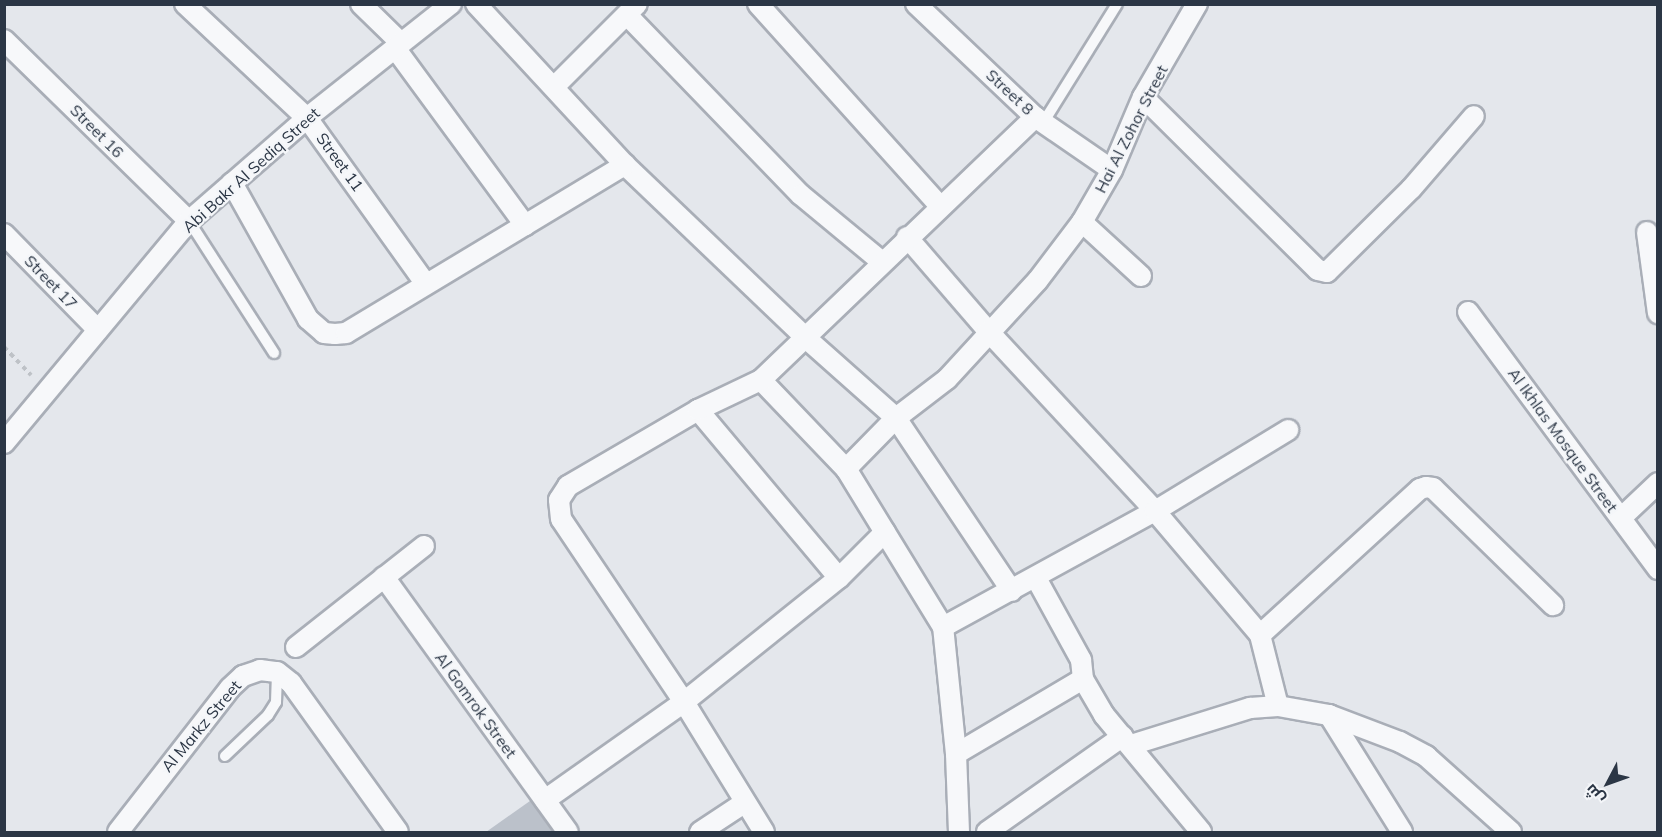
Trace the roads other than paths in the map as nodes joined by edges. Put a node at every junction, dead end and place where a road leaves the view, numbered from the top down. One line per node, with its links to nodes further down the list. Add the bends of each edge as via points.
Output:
1 (185, 4): 15 (street, Street 11)
2 (361, 4): 11 (street)
3 (452, 4): 11 (street, Abi Bakr Al Sediq Street)
4 (476, 4): 12 (street)
5 (758, 4): 20 (street)
6 (916, 4): 16 (street, Street 8)
7 (1117, 4): 16 (lane)
8 (1197, 4): 13 (street, Hai Al Zohor Street)
9 (632, 10): 12 (street); 27 (street, via 801,195)
10 (4, 40): 21 (street, Street 16)
11 (398, 45): 15 (street, Abi Bakr Al Sediq Street); 23 (street)
12 (554, 87): 17 (street)
13 (1143, 97): 14 (street, via 1318,270 1327,272 1411,189); 18 (street, Hai Al Zohor Street)
14 (1474, 116)
15 (307, 118): 19 (street, Abi Bakr Al Sediq Street); 29 (street, Street 11)
16 (1039, 120): 18 (street, Street 8); 20 (street)
17 (625, 165): 23 (street); 34 (street)
18 (1112, 170): 22 (street, Hai Al Zohor Street)
19 (232, 183): 21 (street, Abi Bakr Al Sediq Street); 29 (street, via 308,320 324,333 346,333)
20 (939, 205): 26 (street)
21 (189, 221): 32 (street, Abi Bakr Al Sediq Street); 35 (lane)
22 (1082, 222): 28 (street); 33 (street, Hai Al Zohor Street, via 1038,280)
23 (525, 225): 29 (street)
24 (1647, 232): 31 (street)
25 (4, 234): 32 (street, Street 17)
26 (908, 237): 27 (street); 33 (street)
27 (882, 262): 34 (street)
28 (1141, 276)
29 (426, 284)
30 (1468, 312): 44 (street, Al Ikhlas Mosque Street)
31 (1658, 313)
32 (98, 330): 40 (street, Abi Bakr Al Sediq Street)
33 (988, 331): 38 (street, Hai Al Zohor Street, via 947,379); 43 (street)
34 (807, 339): 36 (street); 38 (street)
35 (274, 353)
36 (760, 380): 37 (street); 41 (street)
37 (698, 410): 49 (street); 58 (street, via 568,486 559,500 561,519)
38 (896, 418): 41 (street, Hai Al Zohor Street); 51 (street)
39 (1288, 430): 43 (street)
40 (4, 443)
41 (846, 469): 45 (street)
42 (1658, 483): 44 (street)
43 (1155, 511): 50 (street); 54 (street)
44 (1621, 518): 47 (street, Al Ikhlas Mosque Street)
45 (885, 532): 49 (street); 53 (street)
46 (424, 546): 48 (street)
47 (1658, 569)
48 (384, 577): 55 (street); 64 (street, Al Gomrok Street)
49 (839, 578): 58 (street)
50 (1035, 578): 51 (street); 57 (street, via 1081,660)
51 (1011, 591): 53 (street)
52 (1553, 605): 54 (street, via 1433,488 1426,487)
53 (943, 627): 62 (street)
54 (1260, 635): 59 (street)
55 (296, 647)
56 (277, 672): 63 (lane, via 276,702 268,716); 66 (street, Al Markz Street, via 260,670 243,676 230,688); 67 (street, via 302,696)
57 (1083, 679): 61 (street, via 1104,715); 62 (street)
58 (684, 702): 64 (street); 65 (street)
59 (1278, 706): 60 (street); 61 (street, via 1221,715)
60 (1329, 716): 74 (street); 75 (street, via 1400,742 1426,756)
61 (1127, 740): 72 (street); 73 (street, via 1183,815)
62 (957, 754): 71 (street)
63 (225, 756)
64 (545, 800): 68 (street, Al Gomrok Street)
65 (744, 803): 69 (street); 70 (street)
66 (118, 832)
67 (398, 832)
68 (568, 832)
69 (700, 832)
70 (764, 832)
71 (959, 832)
72 (987, 832)
73 (1201, 832)
74 (1402, 832)
75 (1511, 832)

